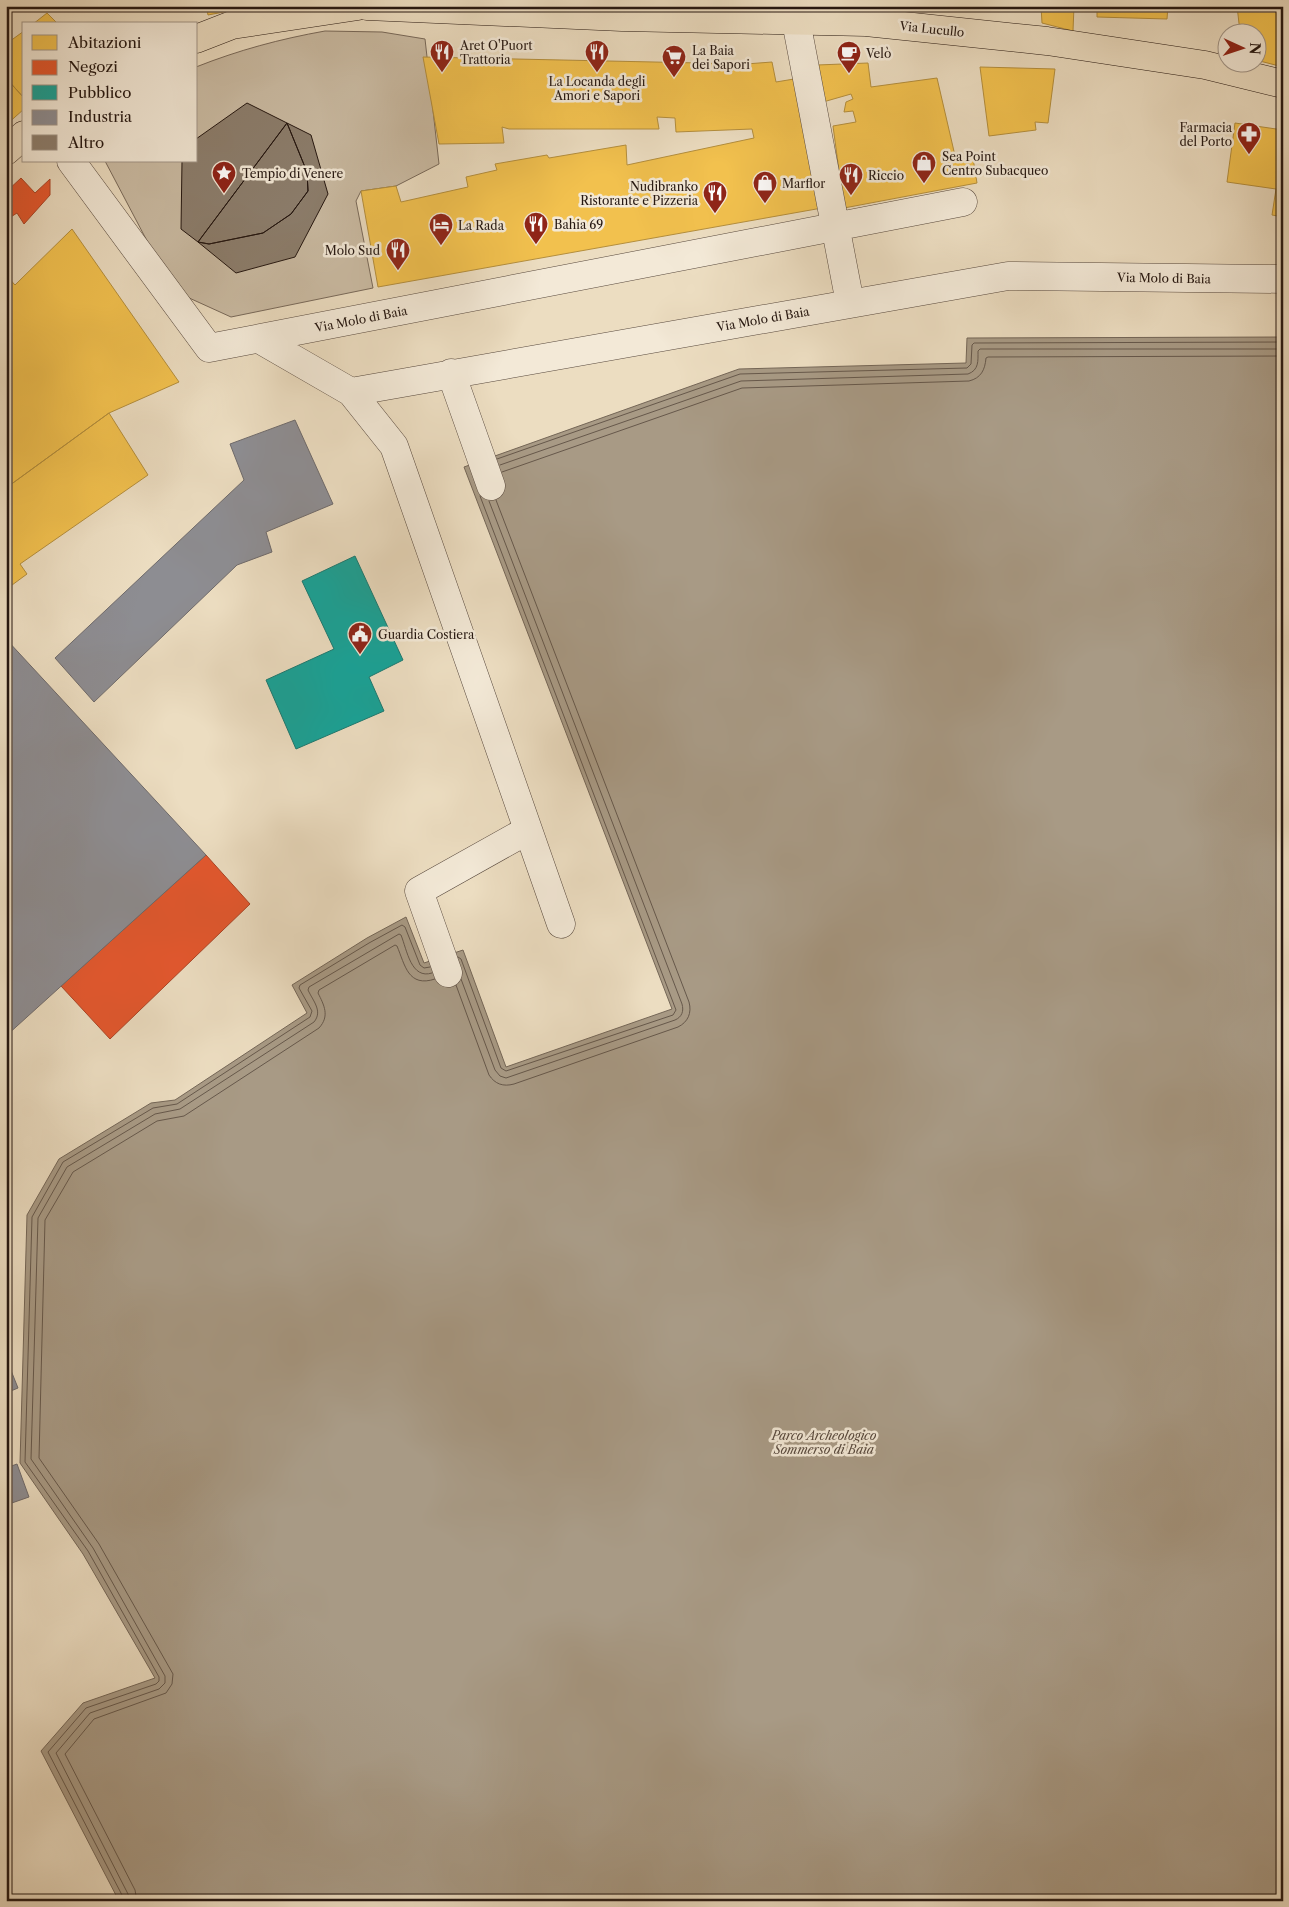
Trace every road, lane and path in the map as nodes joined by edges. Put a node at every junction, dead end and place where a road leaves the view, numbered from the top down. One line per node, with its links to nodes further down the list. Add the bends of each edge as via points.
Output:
1 (358, 6): 4 (main road, via 232,25)
2 (366, 6): 3 (main road, Via Lucullo)
3 (796, 21): 5 (main road, Via Lucullo, via 866,22 1047,41 1205,65); 10 (lane)
4 (198, 38)
5 (1283, 84)
6 (22, 137): 7 (main road)
7 (6, 151)
8 (72, 162): 13 (lane, Via Molo di Baia, via 209,348)
9 (963, 202): 10 (lane, Via Molo di Baia)
10 (836, 227): 12 (lane); 13 (lane, Via Molo di Baia)
11 (1283, 279): 12 (lane, Via Molo di Baia, via 1008,276)
12 (850, 303): 14 (lane, Via Molo di Baia)
13 (259, 339): 15 (lane)
14 (451, 373): 15 (lane, Via Molo di Baia); 16 (lane)
15 (351, 392): 17 (lane, via 394,446)
16 (491, 486)
17 (528, 830): 18 (lane); 19 (lane, via 419,891)
18 (562, 924)
19 (448, 973)

